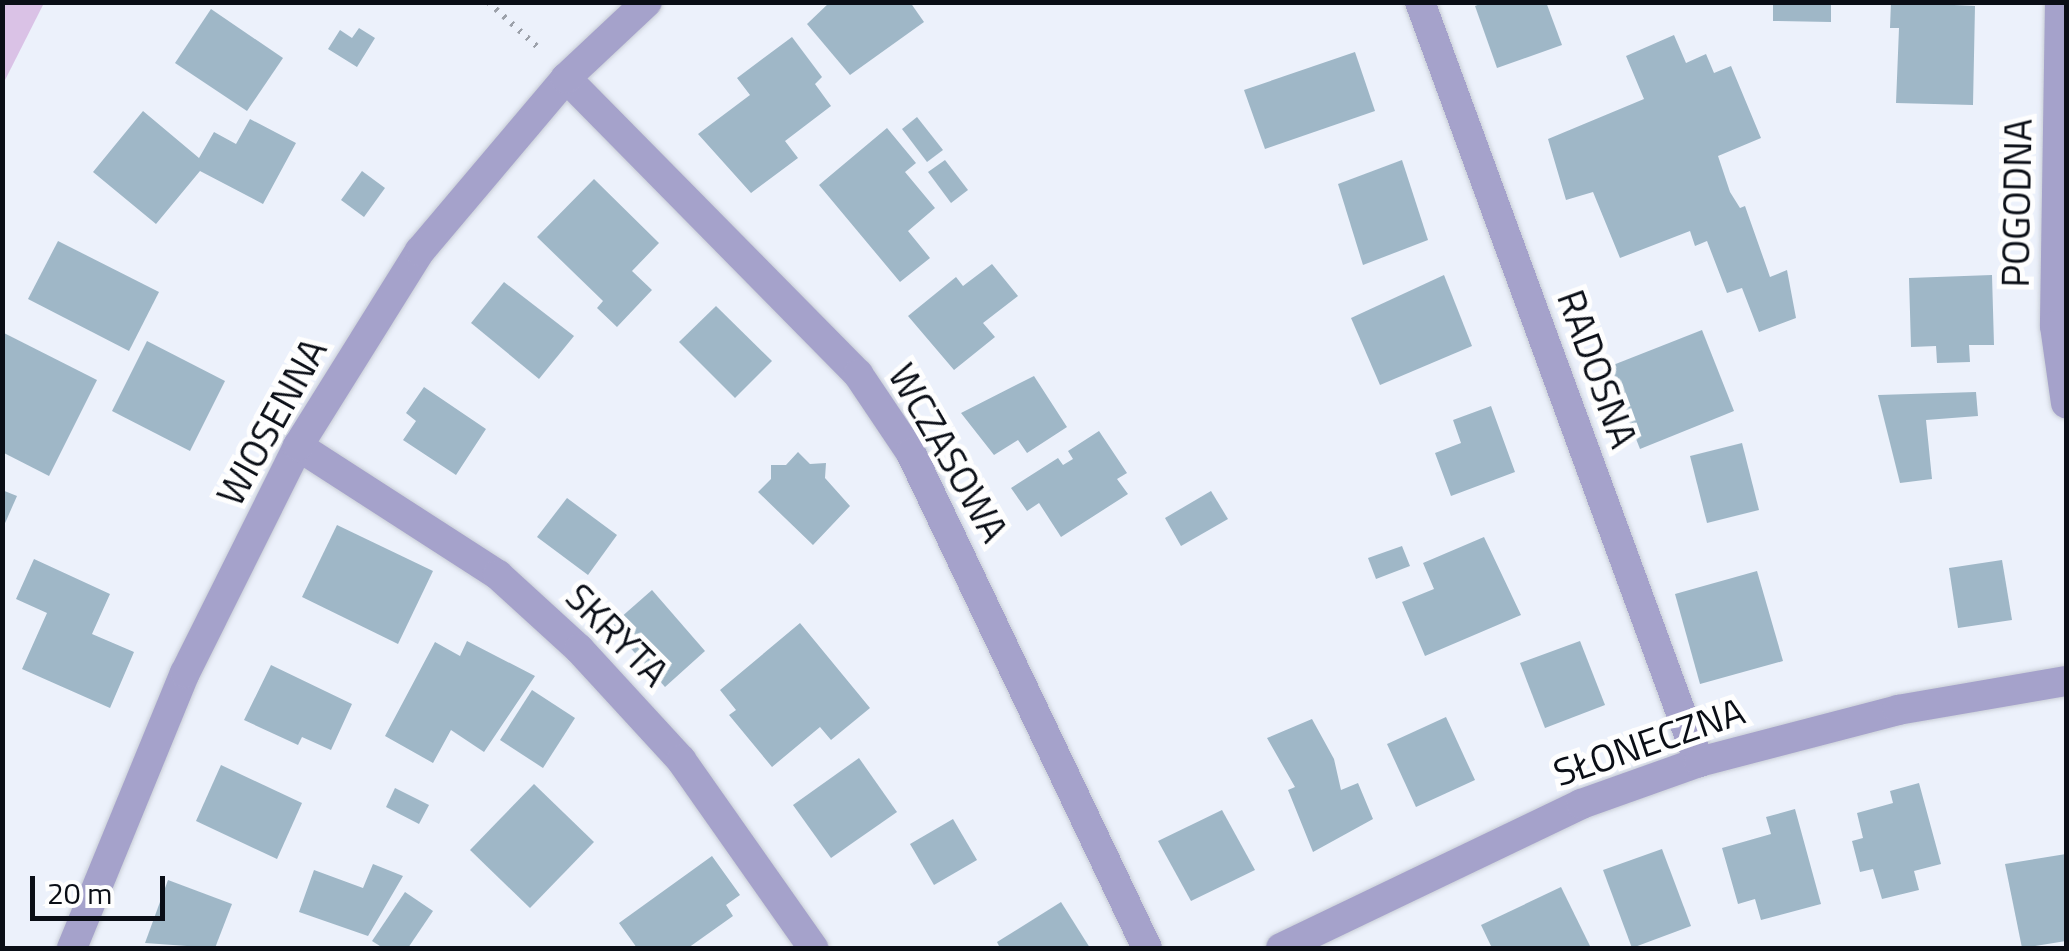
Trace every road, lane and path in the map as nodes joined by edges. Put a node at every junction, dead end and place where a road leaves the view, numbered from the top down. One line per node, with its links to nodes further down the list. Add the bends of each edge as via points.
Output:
1 (488, 2): 5 (path)
2 (647, 2): 5 (street, WIOSENNA)
3 (1420, 2): 9 (street, RADOSNA)
4 (2060, 2): 6 (street, POGODNA, via 2055,326)
5 (557, 68): 7 (street, WIOSENNA, via 420,251); 12 (street, WCZASOWA, via 858,374 966,562)
6 (2066, 403)
7 (298, 446): 10 (street, WIOSENNA, via 185,674); 11 (street, SKRYTA, via 498,576 579,650 682,760)
8 (2066, 680): 9 (street, SŁONECZNA, via 1898,710)
9 (1698, 762): 13 (street, SŁONECZNA, via 1581,804)
10 (72, 948)
11 (813, 948)
12 (1147, 948)
13 (1281, 948)

